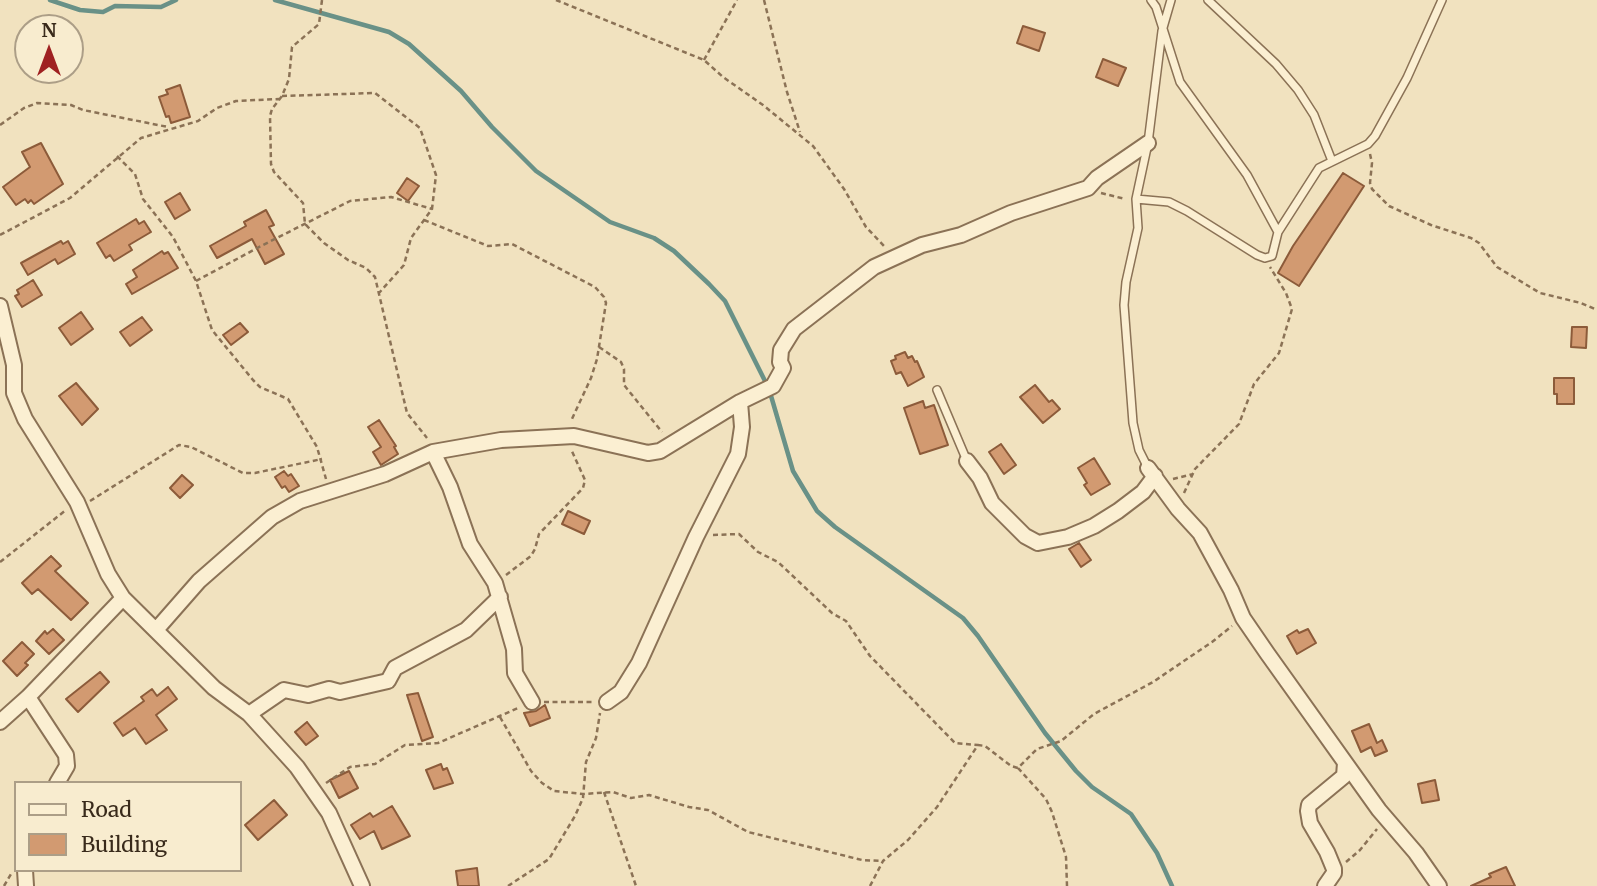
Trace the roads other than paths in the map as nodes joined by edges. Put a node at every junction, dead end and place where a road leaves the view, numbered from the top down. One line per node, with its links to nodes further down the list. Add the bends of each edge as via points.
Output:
1 (1151, 0): 5 (lane)
2 (1171, 0): 5 (lane)
3 (1208, 0): 7 (lane, via 1298,90 1314,115)
4 (1442, 0): 7 (lane, via 1407,78 1368,145)
5 (1162, 31): 6 (lane); 9 (lane, via 1180,82 1247,176)
6 (1148, 143): 8 (lane); 12 (street, via 1088,188 874,267 794,328 781,350 783,368 776,381)
7 (1332, 161): 9 (lane, via 1319,167)
8 (1136, 199): 9 (lane, via 1168,202 1265,258 1272,256); 15 (lane, via 1138,229 1124,304 1133,423 1139,450)
9 (1278, 232)
10 (0, 306): 17 (street, via 14,365 14,393 38,443 79,505)
11 (937, 390): 14 (lane)
12 (740, 402): 13 (street, via 660,452 564,437 501,440); 21 (street, via 738,454 639,663 621,692)
13 (433, 452): 16 (street, via 470,544); 18 (street, via 385,474 300,501 272,517 199,580)
14 (967, 461): 15 (street, via 992,503 1038,543 1094,526 1143,492)
15 (1154, 475): 24 (street, via 1200,533 1243,618)
16 (498, 590): 20 (street, via 514,649 515,673); 22 (street, via 466,630 395,668 388,681 308,695 284,690)
17 (123, 598): 18 (street); 19 (street)
18 (156, 631): 22 (street, via 214,688)
19 (29, 697): 23 (street); 25 (street, via 66,755 67,766)
20 (532, 702)
21 (607, 702)
22 (249, 714): 26 (street, via 297,767 329,813)
23 (0, 722)
24 (1345, 763): 27 (street, via 1344,776 1309,805 1308,811 1334,873); 28 (street)
25 (58, 781)
26 (361, 886)
27 (1325, 886)
28 (1439, 886)

